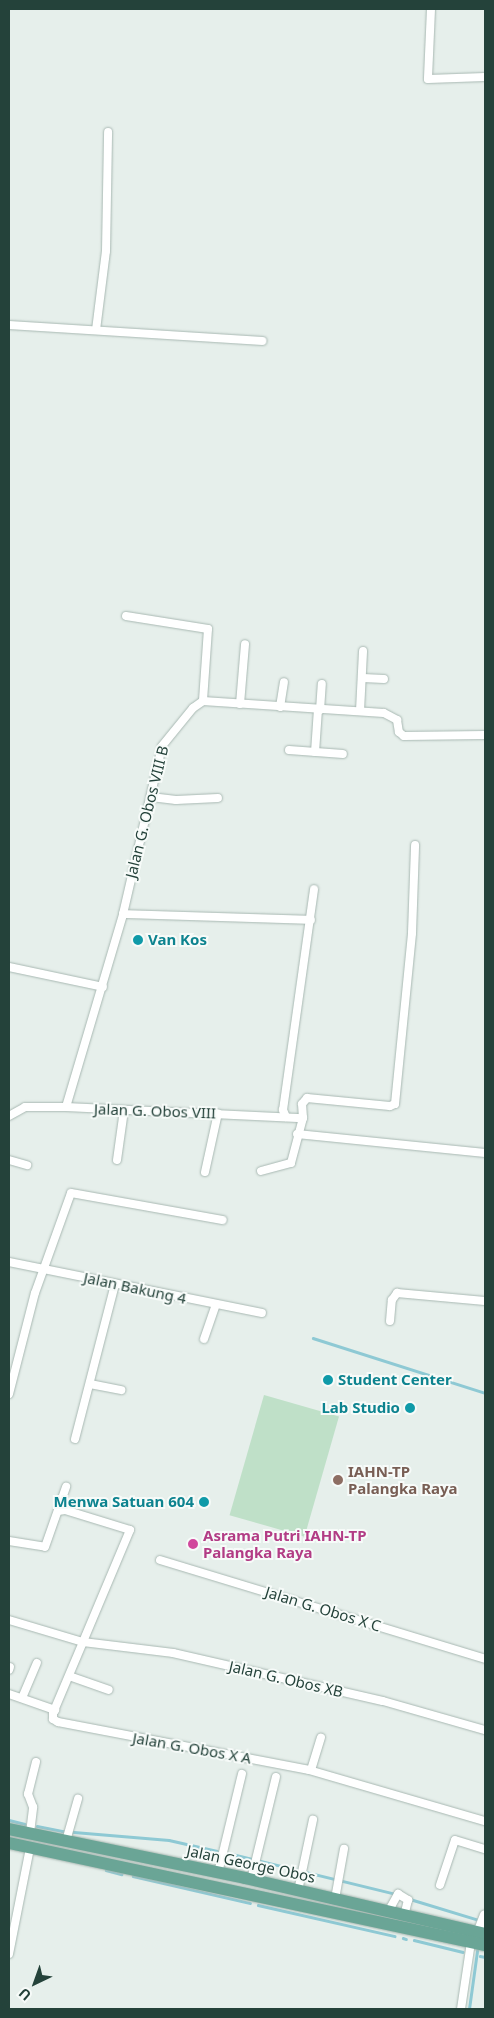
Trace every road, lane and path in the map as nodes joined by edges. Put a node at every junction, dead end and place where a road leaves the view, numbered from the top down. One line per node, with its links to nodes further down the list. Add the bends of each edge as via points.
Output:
1 (432, 9): 2 (street, via 428,79)
2 (485, 77)
3 (108, 132): 5 (street, via 106,251)
4 (9, 325): 5 (street)
5 (96, 330): 6 (street)
6 (262, 340)
7 (126, 616): 14 (street, via 208,629)
8 (245, 644): 15 (street)
9 (363, 651): 10 (street)
10 (363, 678): 11 (street); 18 (street)
11 (384, 679)
12 (284, 682): 16 (street)
13 (322, 684): 17 (street)
14 (203, 701): 15 (street); 23 (street, Jalan G. Obos VIII B, via 166,738)
15 (240, 704): 16 (street)
16 (280, 707): 17 (street)
17 (319, 709): 18 (street); 21 (street)
18 (360, 712): 19 (street, via 390,716 397,720 399,732 404,736)
19 (485, 735)
20 (289, 750): 21 (street)
21 (315, 752): 22 (street)
22 (343, 754)
23 (152, 797): 24 (street, via 176,800); 27 (street, Jalan G. Obos VIII B)
24 (218, 798)
25 (415, 845): 36 (street, via 412,933 396,1101 390,1106 309,1098 302,1104)
26 (314, 889): 28 (street)
27 (123, 914): 28 (street); 30 (street, Jalan G. Obos VIII B)
28 (310, 920): 35 (street, via 283,1110)
29 (9, 967): 30 (street)
30 (103, 987): 31 (street, Jalan G. Obos VIII B)
31 (66, 1107): 32 (street, Jalan G. Obos VIII); 34 (street, Jalan G. Obos VIII, via 25,1107)
32 (124, 1110): 33 (street, Jalan G. Obos VIII); 40 (street)
33 (218, 1113): 35 (street, Jalan G. Obos VIII); 43 (street)
34 (9, 1116)
35 (286, 1117): 36 (street, Jalan G. Obos VIII)
36 (304, 1118): 37 (street)
37 (297, 1134): 38 (street); 42 (street, via 294,1159 288,1167)
38 (485, 1153)
39 (9, 1160): 41 (street)
40 (117, 1160)
41 (28, 1165)
42 (261, 1171)
43 (205, 1172)
44 (223, 1220): 46 (street, via 73,1192 68,1198)
45 (9, 1262): 46 (street, Jalan Bakung 4)
46 (46, 1269): 47 (street, Jalan Bakung 4); 55 (street, via 35,1294)
47 (115, 1284): 49 (street, Jalan Bakung 4); 53 (street)
48 (485, 1302): 51 (street, via 397,1293 392,1300)
49 (216, 1305): 50 (street, Jalan Bakung 4); 52 (street)
50 (262, 1313)
51 (390, 1321)
52 (204, 1339)
53 (90, 1386): 54 (street); 56 (street)
54 (121, 1390)
55 (9, 1394)
56 (75, 1439)
57 (66, 1488): 58 (street)
58 (58, 1511): 59 (street, via 47,1544 40,1549); 62 (street, via 65,1510 130,1530)
59 (9, 1541)
60 (160, 1560): 63 (street, Jalan G. Obos X C)
61 (9, 1620): 62 (street)
62 (83, 1642): 65 (street); 70 (street, Jalan G. Obos XB, via 173,1652)
63 (485, 1659)
64 (37, 1663): 68 (street)
65 (69, 1676): 66 (street); 69 (street)
66 (109, 1690)
67 (9, 1694): 68 (street)
68 (22, 1698): 69 (street)
69 (55, 1710): 73 (street, Jalan G. Obos X A, via 55,1721 69,1726)
70 (485, 1730)
71 (321, 1738): 73 (street)
72 (36, 1762): 80 (street, via 28,1794 33,1807)
73 (311, 1770): 78 (street, Jalan G. Obos X A)
74 (242, 1774): 86 (street)
75 (276, 1777): 87 (street)
76 (78, 1799): 81 (street)
77 (313, 1820): 89 (street)
78 (485, 1821)
79 (9, 1829): 80 (main road, Jalan George Obos)
80 (30, 1834): 81 (main road, Jalan George Obos)
81 (66, 1841): 86 (main road, Jalan George Obos)
82 (9, 1843): 83 (main road, Jalan George Obos)
83 (30, 1848): 93 (main road, Jalan George Obos); 95 (street)
84 (344, 1849): 90 (street)
85 (485, 1849): 88 (street, via 455,1840)
86 (218, 1873): 87 (main road, Jalan George Obos)
87 (251, 1880): 89 (main road, Jalan George Obos)
88 (440, 1885)
89 (298, 1891): 90 (main road, Jalan George Obos)
90 (335, 1899): 91 (main road, Jalan George Obos)
91 (388, 1912): 92 (main road, Jalan George Obos); 92 (street, via 398,1894 408,1900)
92 (404, 1916): 93 (main road, Jalan George Obos)
93 (481, 1928): 94 (main road, Jalan George Obos); 96 (street)
94 (485, 1946)
95 (9, 1950)
96 (461, 2009)

